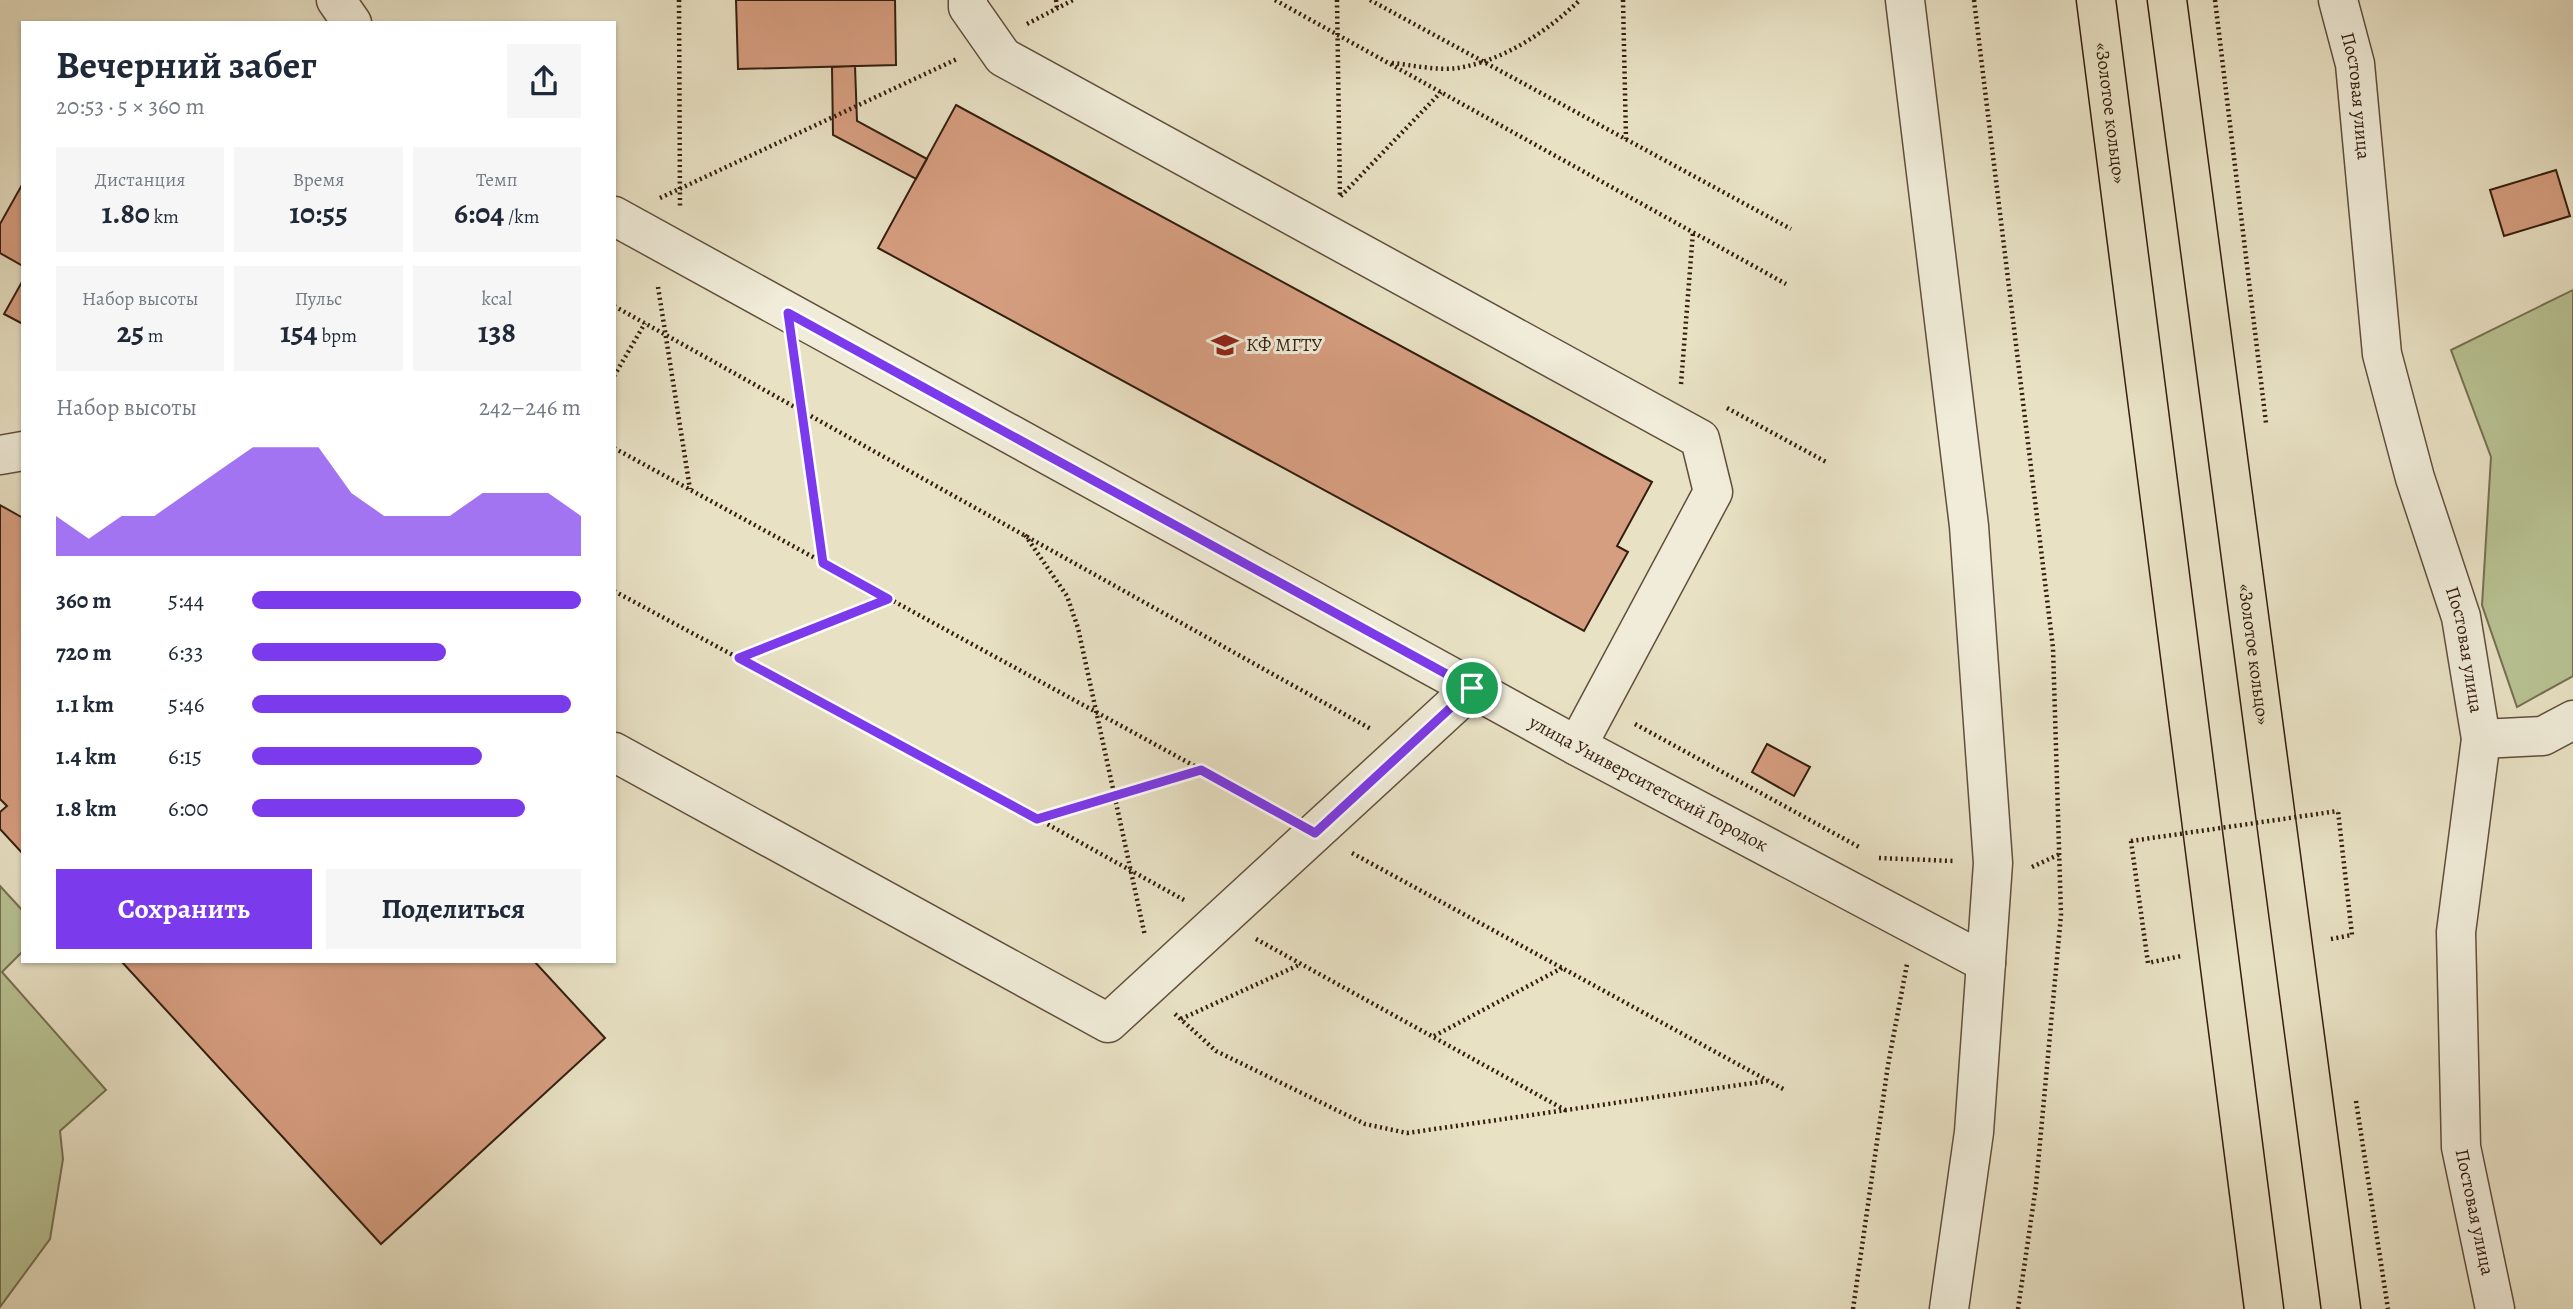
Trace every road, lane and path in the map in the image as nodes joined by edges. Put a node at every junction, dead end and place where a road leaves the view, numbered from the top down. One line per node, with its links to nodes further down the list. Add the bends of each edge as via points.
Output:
1 (336, 0): 18 (street)
2 (679, 0): 25 (path)
3 (968, 0): 20 (street)
4 (1056, 0): 17 (path)
5 (1073, 0): 17 (path)
6 (1275, 0): 19 (path)
7 (1337, 0): 19 (path)
8 (1370, 0): 21 (path)
9 (1580, 0): 21 (path, via 1556,22 1506,54)
10 (1623, 0): 24 (path)
11 (1905, 0): 63 (street, via 1969,526)
12 (1974, 0): 62 (path, via 2053,648)
13 (2096, 0): 82 (highway, «Золотое кольцо»)
14 (2167, 0): 83 (highway, «Золотое кольцо»)
15 (2215, 0): 38 (path)
16 (2337, 0): 52 (street, Постовая улица, via 2355,64 2382,354 2415,478 2461,617)
17 (1056, 9): 20 (path)
18 (351, 21)
19 (1337, 35): 22 (path); 23 (path, via 1340,197)
20 (992, 42): 25 (path); 37 (street, via 1003,57)
21 (1482, 61): 22 (path, via 1456,68); 24 (path)
22 (1388, 63): 23 (path)
23 (1441, 92): 28 (path)
24 (1626, 139): 27 (path)
25 (680, 188): 26 (path); 29 (path)
26 (616, 217): 29 (street, улица Университетский Городок)
27 (1791, 229)
28 (1693, 232): 30 (path); 37 (path)
29 (665, 246): 32 (street, улица Университетский Городок); 34 (path)
30 (1786, 284)
31 (616, 307): 33 (path)
32 (788, 313): 36 (path); 48 (street, улица Университетский Городок)
33 (645, 323): 34 (path); 35 (path)
34 (665, 334): 36 (path); 42 (path)
35 (616, 373)
36 (802, 410): 43 (path); 44 (path)
37 (1677, 426): 53 (street, via 1700,439 1713,492)
38 (2267, 429)
39 (616, 449): 42 (path)
40 (21, 451): 41 (street)
41 (0, 455)
42 (690, 490): 44 (path)
43 (1025, 536): 49 (path, via 1067,596 1079,628); 54 (path)
44 (823, 563): 46 (path)
45 (616, 592): 47 (path)
46 (888, 599): 47 (path); 49 (path)
47 (739, 658): 60 (path)
48 (1472, 688): 53 (street, улица Университетский Городок); 54 (street)
49 (1097, 713): 56 (path); 57 (path)
50 (2573, 720): 52 (street, via 2543,736)
51 (1636, 724): 63 (path, via 1880,859)
52 (2481, 739): 85 (street, Постовая улица, via 2456,932 2460,1107 2461,1147)
53 (1577, 746): 69 (street, улица Университетский Городок)
54 (1406, 749): 61 (street)
55 (616, 753): 72 (street, via 1108,1023)
56 (1201, 770): 57 (path); 61 (path)
57 (1114, 796): 60 (path); 64 (path)
58 (2314, 801): 59 (path)
59 (2316, 815)
60 (1037, 819): 64 (path)
61 (1315, 833): 65 (street); 71 (path)
62 (2060, 854): 63 (path, via 2026,869); 81 (path, via 2061,915 2036,1186)
63 (1993, 863): 69 (street)
64 (1131, 870): 65 (path); 72 (path)
65 (1220, 920): 70 (path); 72 (street)
66 (2334, 952): 67 (path, bridge, via 2332,939 2352,934 2338,811 2131,841 2148,963)
67 (2190, 954)
68 (1908, 958): 79 (path)
69 (1986, 963): 80 (street, via 1974,1132)
70 (1301, 964): 73 (path); 74 (path)
71 (1562, 968): 74 (path); 75 (path)
72 (1154, 980): 73 (path, via 1161,1002)
73 (1181, 1019): 78 (path, via 1216,1051 1365,1124 1387,1130 1426,1132)
74 (1433, 1037): 78 (path)
75 (1768, 1081): 76 (path); 78 (path)
76 (1785, 1090)
77 (2355, 1090): 84 (path)
78 (1567, 1111)
79 (1853, 1309)
80 (1949, 1309)
81 (2018, 1309)
82 (2264, 1309)
83 (2341, 1309)
84 (2388, 1309)
85 (2495, 1309)

